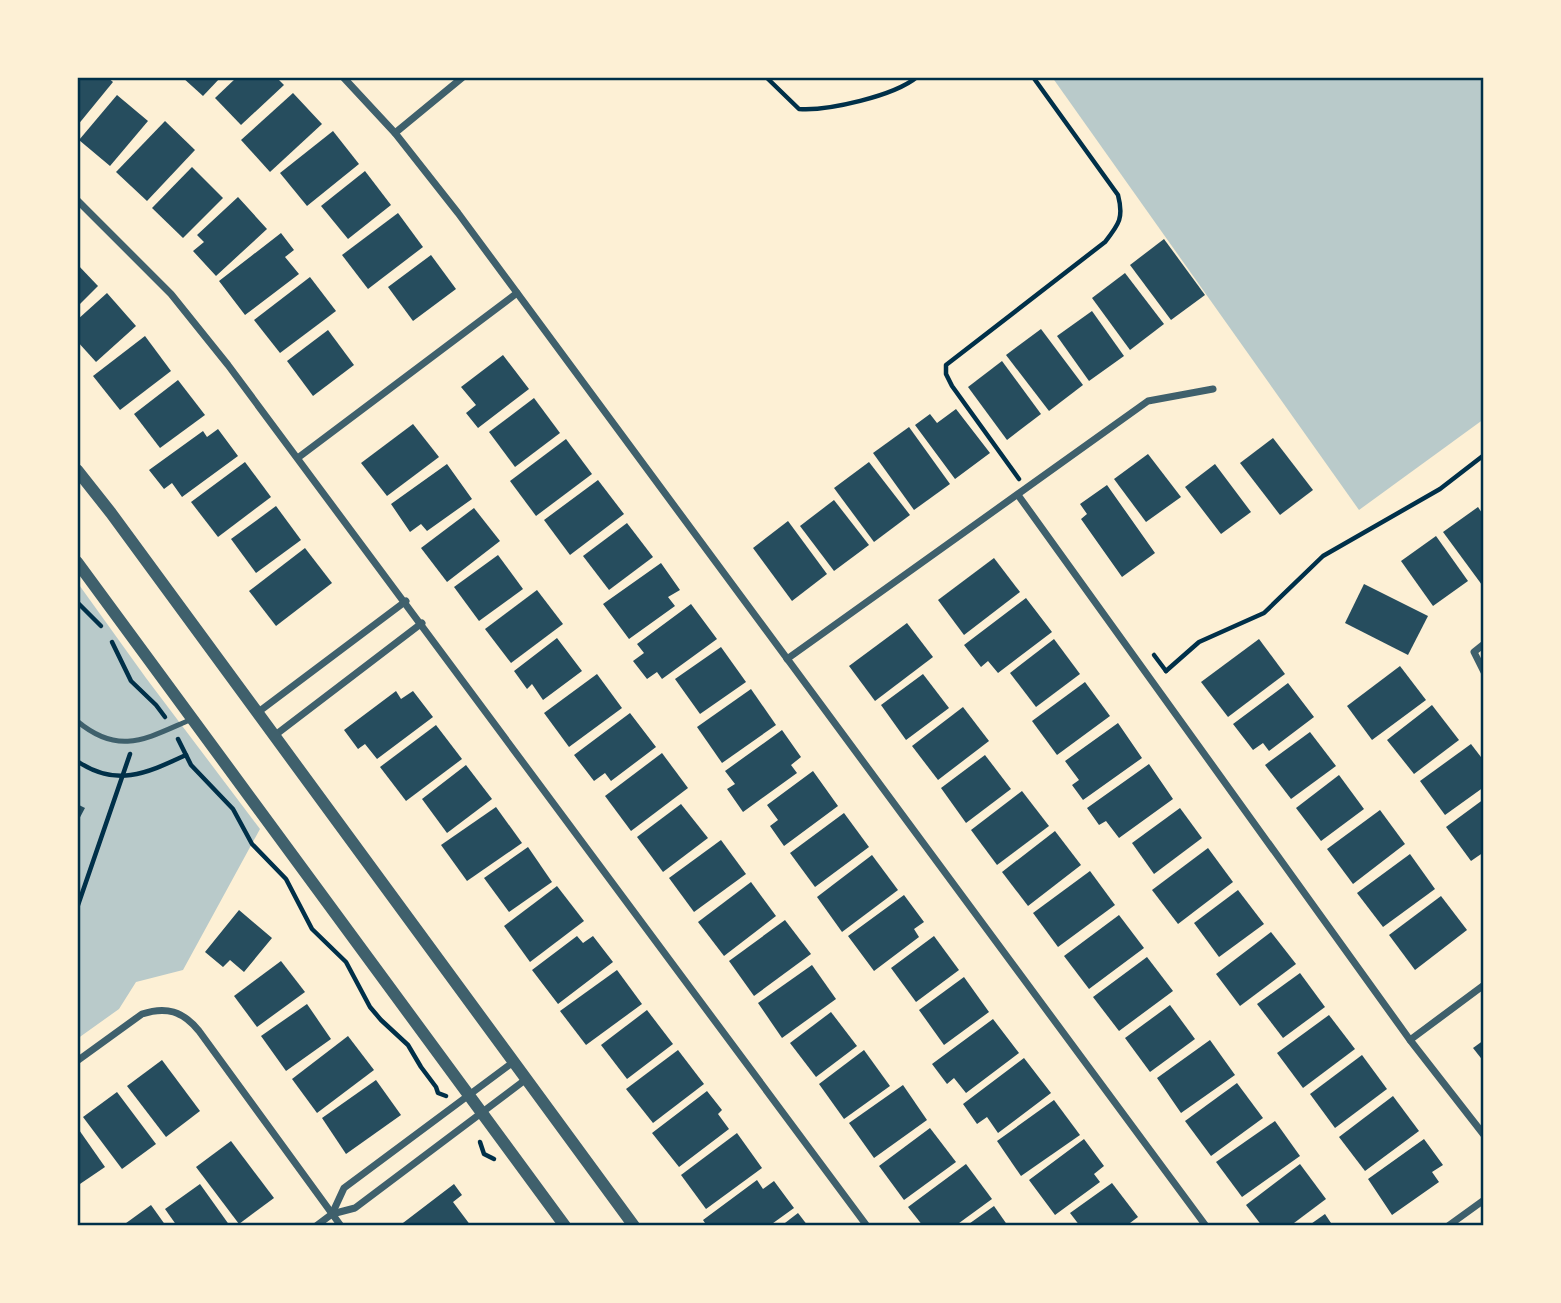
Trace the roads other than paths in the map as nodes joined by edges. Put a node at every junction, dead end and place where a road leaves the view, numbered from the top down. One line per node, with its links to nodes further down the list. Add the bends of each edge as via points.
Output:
1 (343, 77): 3 (street)
2 (463, 77): 3 (street)
3 (395, 133): 5 (street)
4 (77, 200): 7 (street, via 171,294)
5 (517, 293): 7 (street); 14 (street)
6 (1213, 389): 9 (street, via 1148,401)
7 (299, 457): 11 (street)
8 (77, 470): 16 (street)
9 (1018, 495): 14 (street); 21 (street)
10 (77, 562): 17 (street)
11 (406, 601): 12 (street); 16 (street)
12 (422, 623): 19 (street); 34 (street)
13 (1484, 644): 15 (street, via 1474,652)
14 (787, 659): 35 (street)
15 (1484, 672)
16 (257, 713): 19 (street)
17 (192, 719): 18 (lane, via 125,743 110,741); 25 (street)
18 (77, 721)
19 (274, 736): 23 (street)
20 (1484, 985): 21 (street)
21 (1410, 1040): 27 (street)
22 (77, 1061): 29 (street, via 142,1014 154,1010 180,1013 199,1031)
23 (512, 1063): 24 (street); 25 (street)
24 (525, 1080): 26 (street); 33 (street)
25 (469, 1095): 26 (street); 29 (street, via 344,1188)
26 (481, 1113): 29 (street, via 355,1209); 32 (street)
27 (1484, 1135)
28 (1484, 1200): 36 (street)
29 (332, 1213): 30 (street); 31 (street)
30 (316, 1226)
31 (341, 1226)
32 (565, 1226)
33 (634, 1226)
34 (867, 1226)
35 (1206, 1226)
36 (1448, 1226)

